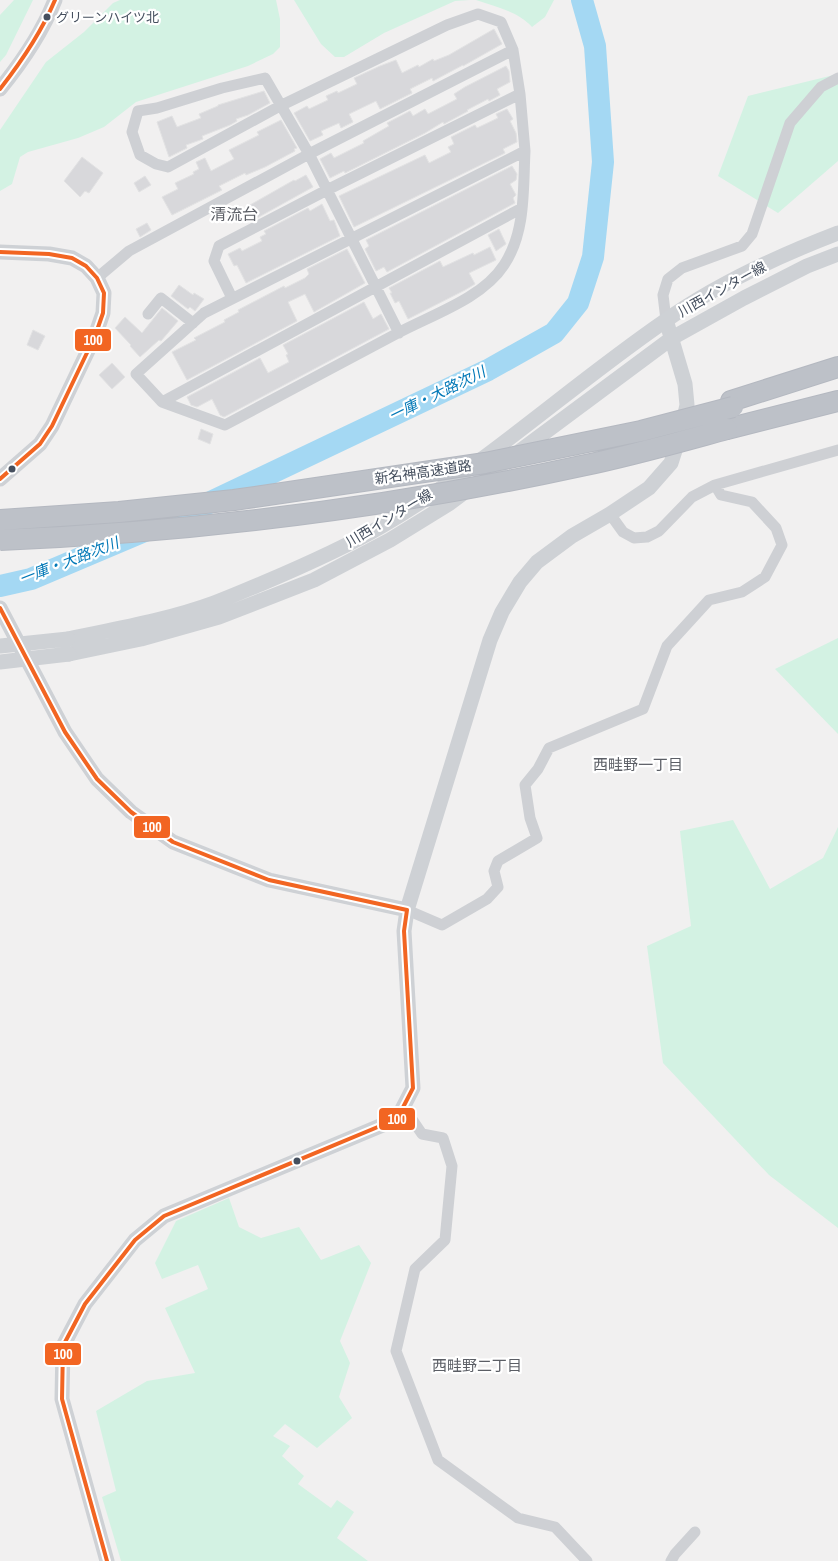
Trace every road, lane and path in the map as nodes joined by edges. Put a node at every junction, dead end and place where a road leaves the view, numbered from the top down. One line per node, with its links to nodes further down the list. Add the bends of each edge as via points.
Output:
1 (55, 0): 4 (street, via 25,58)
2 (512, 50): 5 (street); 6 (street, via 501,22 478,14 447,25); 8 (street)
3 (838, 78): 19 (street, via 822,86 790,123 752,234 742,246 682,268 668,279 663,296)
4 (0, 90)
5 (520, 94): 7 (street); 9 (street)
6 (280, 106): 6 (street, via 265,78 138,111 132,132 140,155 168,167); 8 (street)
7 (525, 150): 10 (street); 12 (street)
8 (309, 154): 9 (street); 15 (street, via 129,251)
9 (327, 190): 12 (street); 17 (street, via 219,246 214,261)
10 (522, 208): 16 (street); 21 (street, via 516,239 504,266 493,278 474,294)
11 (838, 233): 19 (street, 川西インター線, via 797,248 734,279)
12 (352, 239): 16 (street); 17 (street)
13 (0, 252): 15 (street, via 72,258)
14 (838, 254): 22 (street, 川西インター線, via 807,266)
15 (97, 278): 29 (street, via 104,293 103,313 52,426 40,444)
16 (376, 287): 21 (street); 25 (street)
17 (232, 298): 20 (street)
18 (148, 314): 20 (street, via 161,298)
19 (666, 320): 22 (street); 36 (street, 川西インター線, via 502,444 382,526 305,565 213,604)
20 (193, 323): 25 (street, via 136,374)
21 (398, 333): 25 (street, via 225,425)
22 (672, 338): 31 (street, via 685,384 687,406 670,464 649,488); 36 (street, 川西インター線, via 450,503 390,540 314,580 219,617 141,639)
23 (838, 367): 27 (highway)
24 (838, 378): 27 (highway)
25 (162, 402)
26 (838, 402): 33 (highway, 新名神高速道路, bridge, via 582,466 377,503 128,532)
27 (732, 404): 32 (highway, 新名神高速道路, bridge, via 641,431 485,463 234,500)
28 (838, 450): 30 (street)
29 (0, 479)
30 (715, 485): 31 (street, via 692,497 659,530 647,536 634,538 623,532); 38 (street, via 721,495 752,502 776,528 782,545 765,577 742,592 709,600 667,646 642,709 549,748 525,785 537,838 498,861 494,871 498,887 487,899 442,925)
31 (610, 514): 38 (street, via 537,562 502,612 490,640)
32 (0, 520)
33 (0, 540)
34 (0, 608): 38 (street, via 65,732 96,779 131,812 172,842 269,880)
35 (0, 646): 36 (street, 川西インター線, bridge)
36 (68, 646): 37 (street, 川西インター線, bridge)
37 (0, 662)
38 (407, 910): 39 (street, via 404,931 413,1088)
39 (403, 1106): 41 (street, via 396,1119 164,1216 135,1240 85,1304 63,1346 62,1399); 42 (street, via 422,1134 443,1138 452,1166 445,1240 416,1269 396,1351 438,1460 518,1518 555,1527)
40 (696, 1532): 43 (street)
41 (107, 1561)
42 (587, 1561)
43 (672, 1561)

